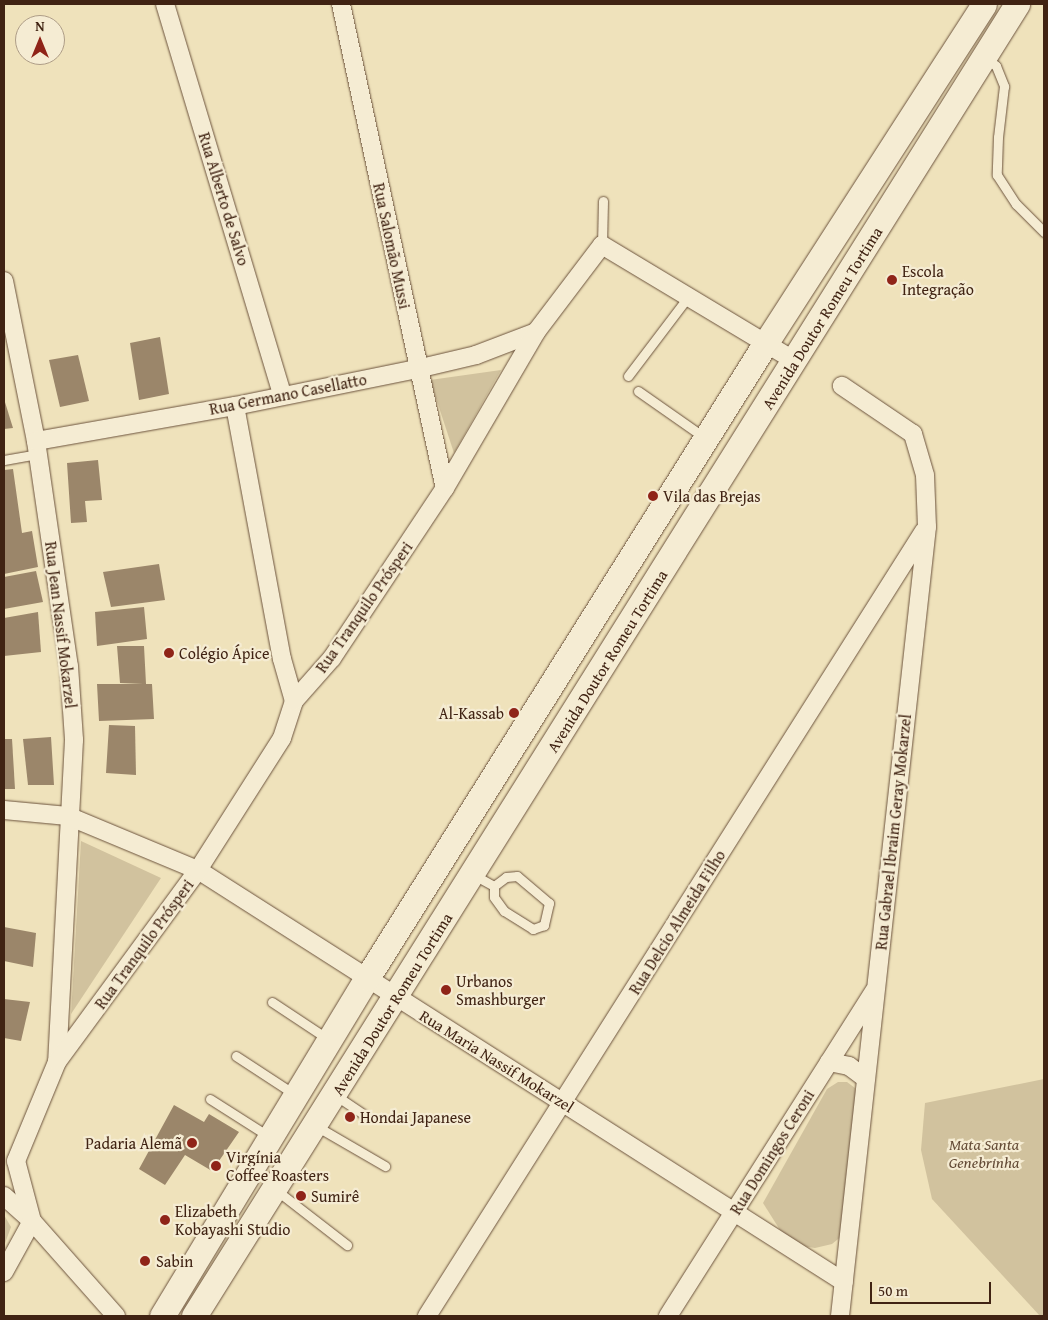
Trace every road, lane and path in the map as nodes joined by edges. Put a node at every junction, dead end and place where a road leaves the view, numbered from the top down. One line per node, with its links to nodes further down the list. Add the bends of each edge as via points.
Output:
1 (166, 4): 18 (street, Rua Alberto de Salvo)
2 (341, 4): 14 (street, Rua Salomão Mussi)
3 (984, 4): 12 (main road, Avenida Doutor Romeu Tortima)
4 (1017, 4): 5 (main road, Avenida Doutor Romeu Tortima)
5 (985, 56): 7 (lane, via 996,66 1004,86 997,175 1016,204); 13 (main road, Avenida Doutor Romeu Tortima)
6 (603, 201): 8 (lane)
7 (1044, 232)
8 (602, 245): 10 (street); 11 (street, Rua Tranquilo Prósperi)
9 (4, 282): 21 (street, Rua Jean Nassif Mokarzel)
10 (688, 297): 12 (street); 15 (lane)
11 (536, 332): 14 (street, Rua Germano Casellatto, via 476,355); 23 (street, Rua Tranquilo Prósperi)
12 (765, 344): 13 (street); 20 (main road, Avenida Doutor Romeu Tortima)
13 (795, 361): 29 (main road, Avenida Doutor Romeu Tortima)
14 (417, 369): 18 (street, Rua Germano Casellatto); 23 (street, Rua Salomão Mussi)
15 (628, 376)
16 (842, 386): 24 (street, Rua Gabrael Ibraim Geray Mokarzel, via 913,434 926,475)
17 (638, 391): 20 (lane)
18 (282, 395): 19 (street, Rua Germano Casellatto)
19 (235, 406): 21 (street, Rua Germano Casellatto); 25 (street, via 282,659)
20 (706, 438): 30 (main road, Avenida Doutor Romeu Tortima)
21 (37, 447): 22 (lane); 27 (street, Rua Jean Nassif Mokarzel, via 70,666 74,740)
22 (4, 460)
23 (445, 488): 25 (street, Rua Tranquilo Prósperi, via 332,658)
24 (927, 526): 31 (street, Rua Gabrael Ibraim Geray Mokarzel); 42 (street, Rua Delcio Almeida Filho)
25 (294, 701): 28 (street, Rua Tranquilo Prósperi, via 282,738)
26 (4, 810): 27 (street, Rua Maria Nassif Mokarzel)
27 (68, 816): 28 (street, Rua Maria Nassif Mokarzel); 36 (street, Rua Jean Nassif Mokarzel)
28 (198, 870): 30 (street, Rua Maria Nassif Mokarzel); 36 (street, Rua Tranquilo Prósperi)
29 (484, 881): 29 (lane, via 504,911 533,929 544,925 549,903 517,876); 32 (main road, Avenida Doutor Romeu Tortima)
30 (367, 978): 32 (street, Rua Maria Nassif Mokarzel); 34 (main road, Avenida Doutor Romeu Tortima)
31 (876, 988): 37 (street, Rua Domingos Ceroni); 38 (street, Rua Gabrael Ibraim Geray Mokarzel)
32 (397, 997): 39 (main road, Avenida Doutor Romeu Tortima); 42 (street, Rua Maria Nassif Mokarzel)
33 (272, 1002): 34 (lane)
34 (330, 1040): 40 (main road, Avenida Doutor Romeu Tortima)
35 (236, 1056): 40 (lane)
36 (57, 1062): 46 (street, Rua Tranquilo Prósperi)
37 (829, 1062): 38 (street, via 850,1066); 50 (street, Rua Domingos Ceroni)
38 (866, 1079): 54 (street, Rua Gabrael Ibraim Geray Mokarzel)
39 (335, 1095): 43 (lane); 44 (main road, Avenida Doutor Romeu Tortima)
40 (296, 1096): 45 (main road, Avenida Doutor Romeu Tortima)
41 (210, 1099): 45 (lane)
42 (563, 1103): 50 (street, Rua Maria Nassif Mokarzel); 58 (street, Rua Delcio Almeida Filho)
43 (363, 1114)
44 (315, 1126): 47 (lane); 48 (main road, Avenida Doutor Romeu Tortima)
45 (270, 1138): 56 (main road, Avenida Doutor Romeu Tortima)
46 (10, 1164): 51 (street, Rua Tranquilo Prósperi)
47 (385, 1166)
48 (275, 1190): 52 (lane); 57 (main road, Avenida Doutor Romeu Tortima)
49 (4, 1196): 51 (street)
50 (734, 1212): 54 (street, Rua Maria Nassif Mokarzel); 59 (street, Rua Domingos Ceroni)
51 (32, 1221): 53 (street); 55 (street)
52 (347, 1245)
53 (4, 1272)
54 (844, 1282): 60 (street, Rua Gabrael Ibraim Geray Mokarzel)
55 (116, 1316)
56 (162, 1316)
57 (194, 1316)
58 (426, 1316)
59 (668, 1316)
60 (840, 1316)

